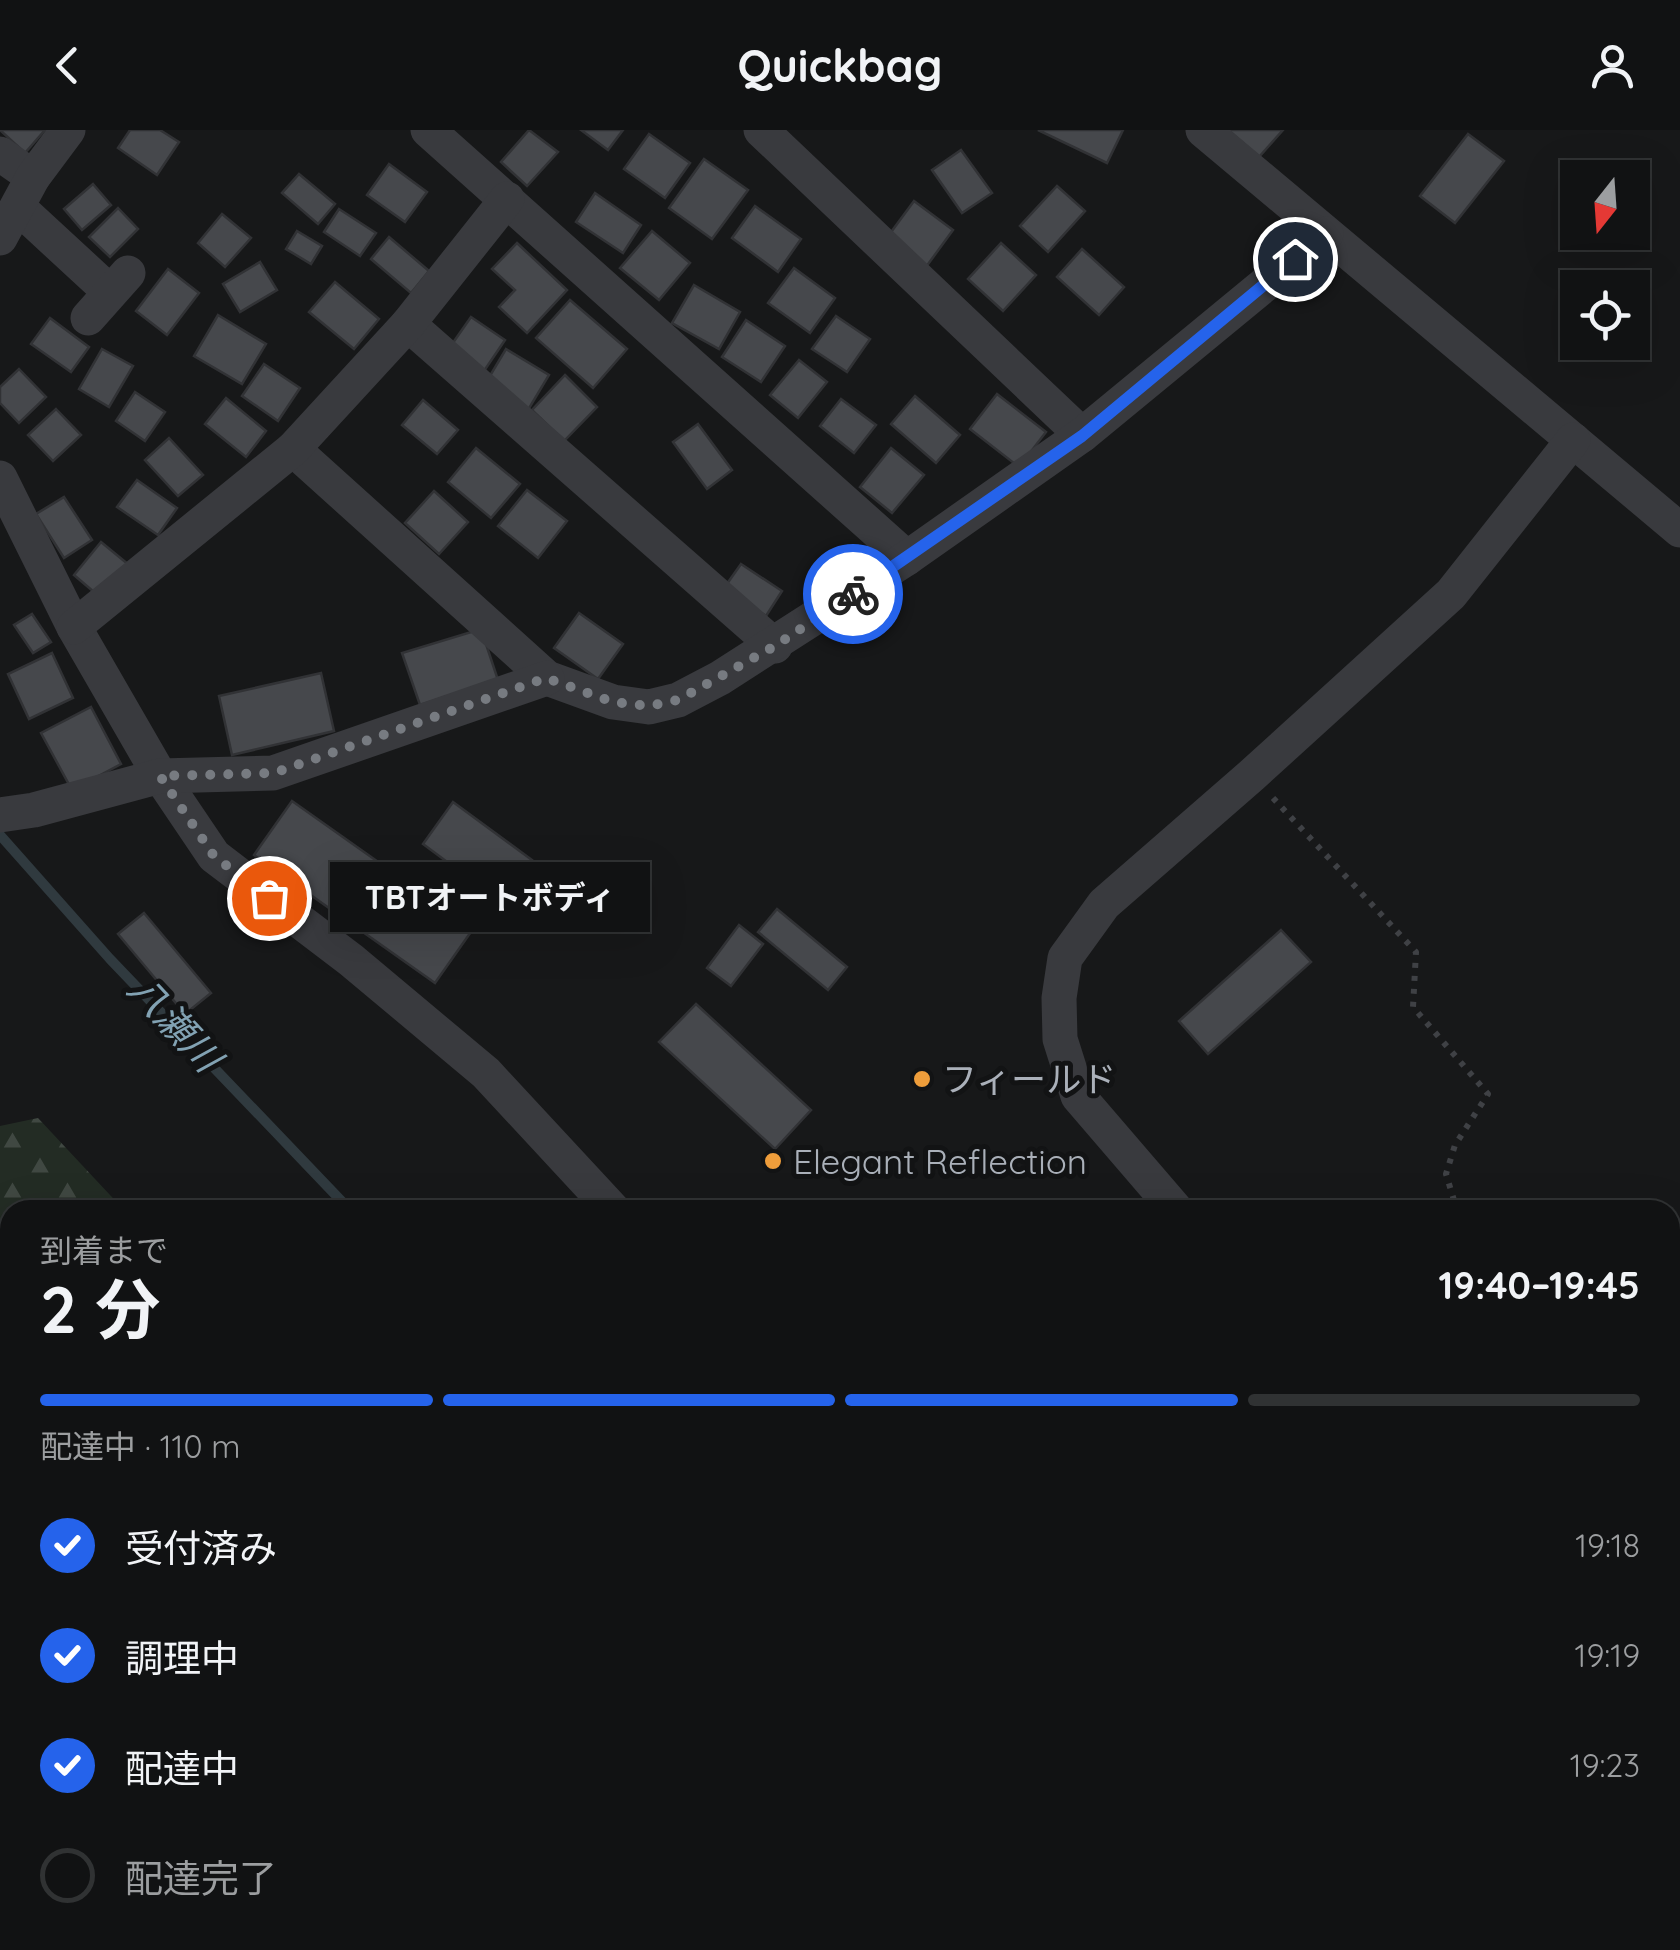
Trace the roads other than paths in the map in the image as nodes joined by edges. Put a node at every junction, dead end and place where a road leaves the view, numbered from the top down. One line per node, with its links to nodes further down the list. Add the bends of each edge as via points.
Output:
1 (68, 130): 6 (street)
2 (428, 130): 7 (street)
3 (761, 130): 12 (street)
4 (1203, 130): 8 (street)
5 (0, 154): 6 (street)
6 (25, 192): 9 (street); 10 (street)
7 (507, 199): 11 (street); 17 (street)
8 (1326, 234): 12 (street); 13 (street)
9 (0, 238)
10 (109, 294)
11 (408, 324): 14 (street); 19 (street)
12 (1082, 436): 17 (street)
13 (1573, 440): 16 (street); 24 (street, via 1452,594 1104,904 1065,958 1060,1039 1078,1096)
14 (294, 449): 18 (street); 20 (street)
15 (0, 478): 18 (street)
16 (1680, 530)
17 (906, 558): 19 (street)
18 (74, 626): 21 (street)
19 (775, 646): 20 (street, via 678,700 649,706 613,702)
20 (546, 678): 21 (street, via 274,773)
21 (160, 776): 22 (street); 23 (street, via 214,856 486,1073)
22 (8, 814)
23 (603, 1200)
24 (1167, 1200)

